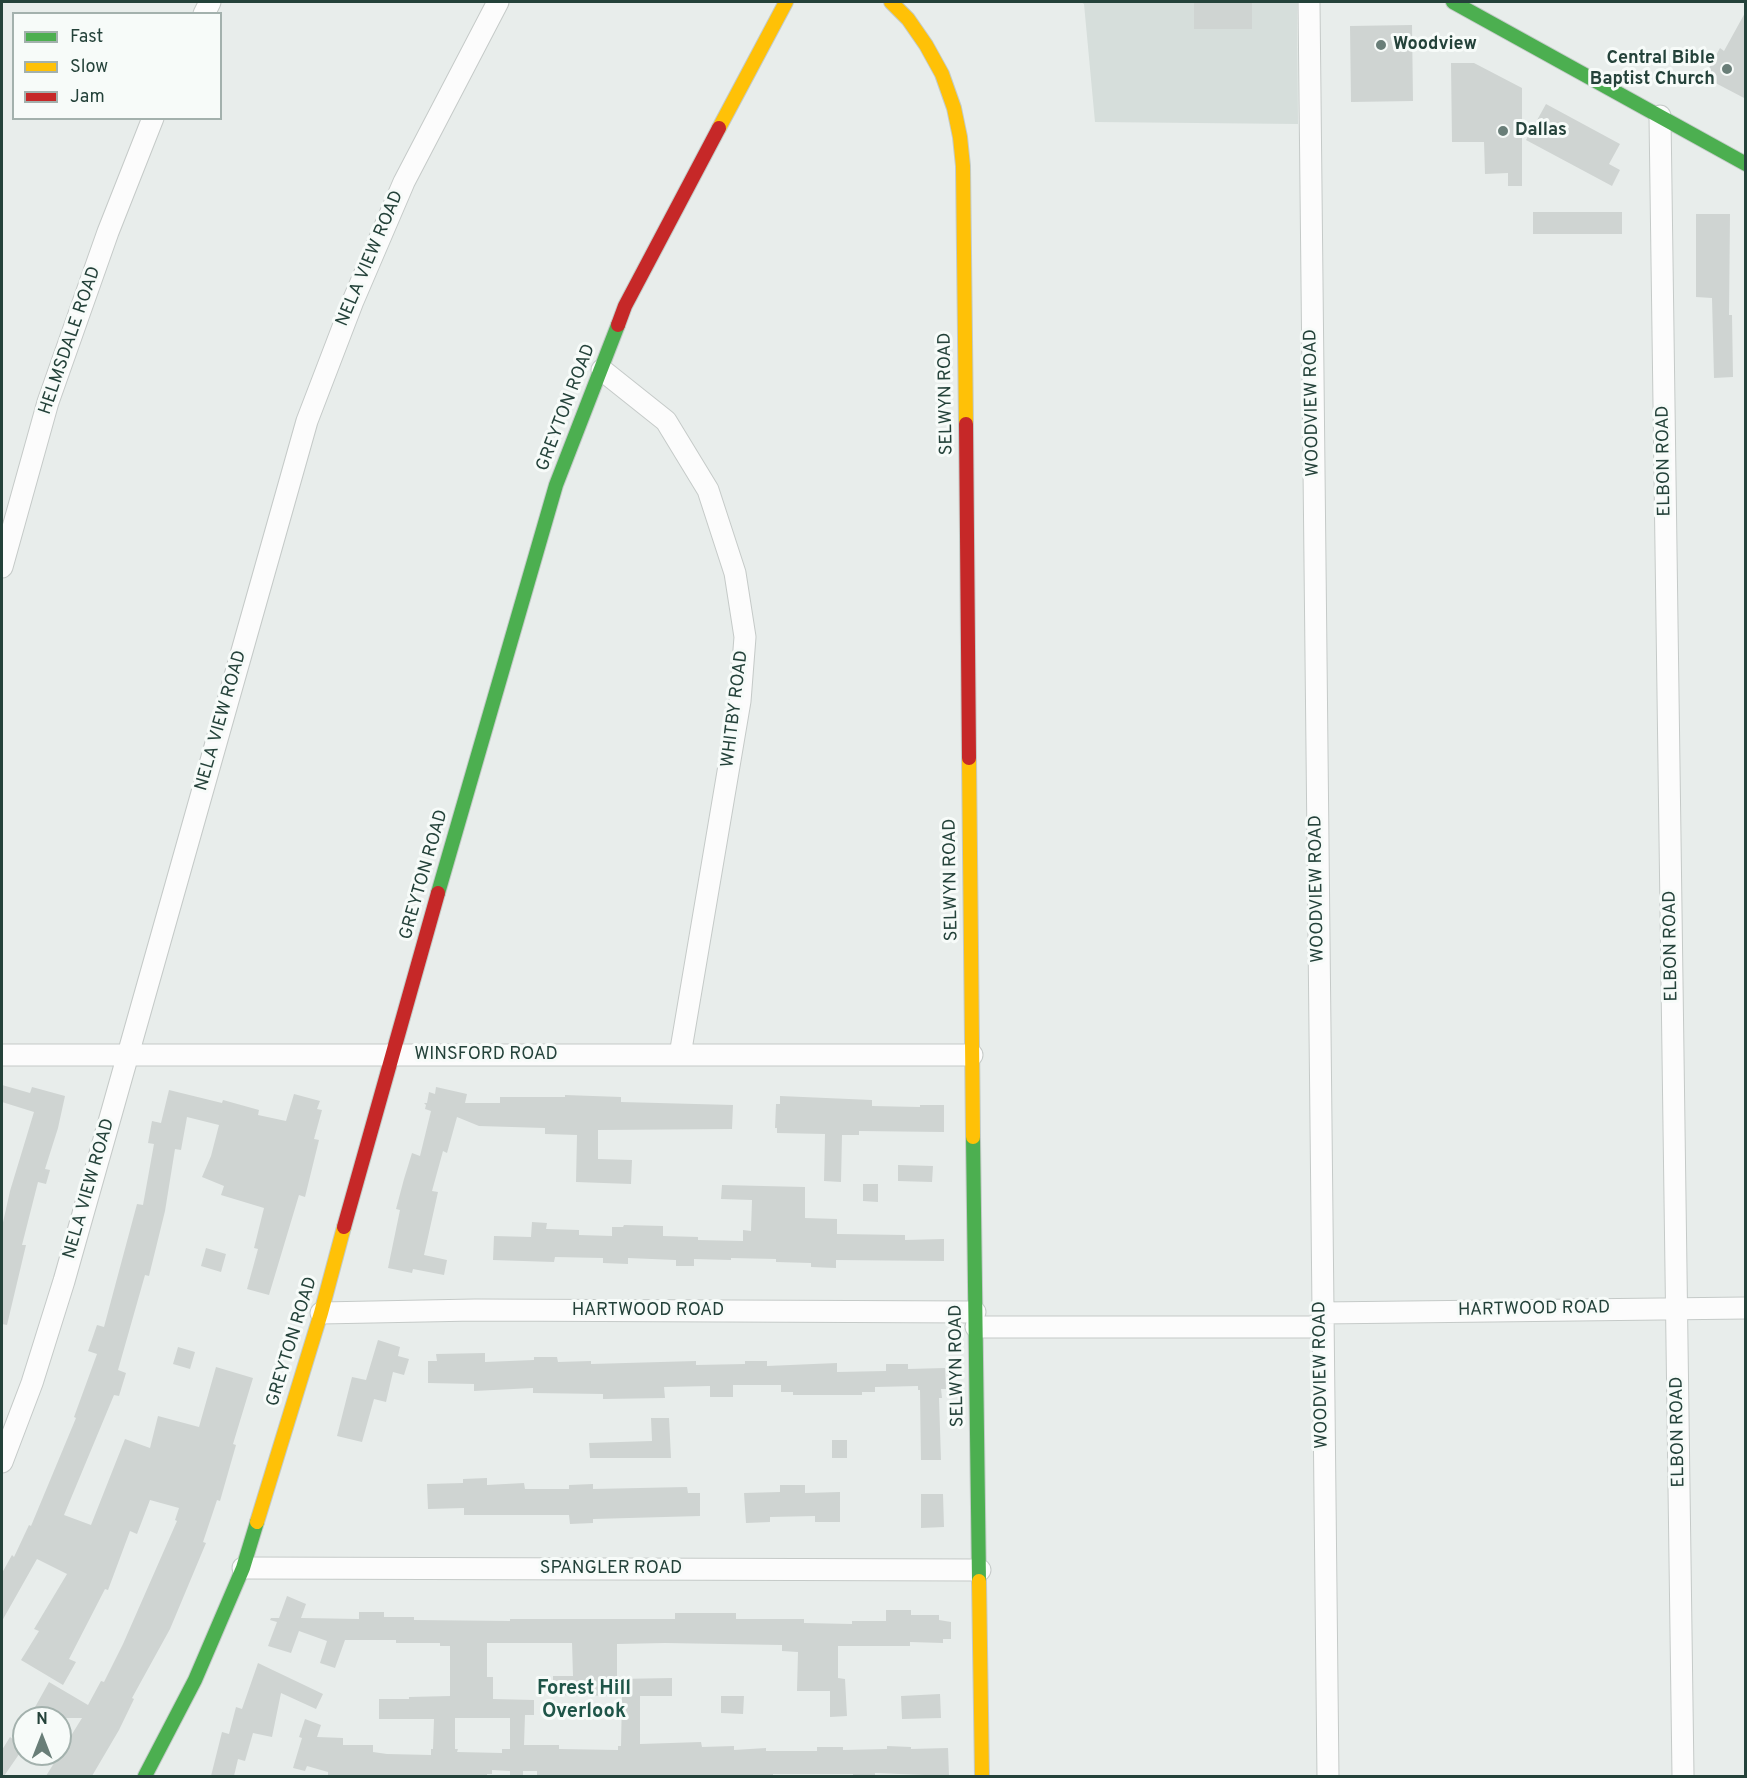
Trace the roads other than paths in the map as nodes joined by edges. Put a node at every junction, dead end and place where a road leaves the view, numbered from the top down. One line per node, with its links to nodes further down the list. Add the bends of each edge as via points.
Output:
1 (498, 2): 13 (street, NELA VIEW ROAD, via 404,182 307,421)
2 (786, 2): 9 (street, GREYTON ROAD, via 625,306)
3 (891, 2): 15 (street, SELWYN ROAD, via 908,19 942,74 954,108 963,166)
4 (1309, 2): 20 (street, WOODVIEW ROAD)
5 (1453, 2): 6 (street)
6 (1660, 116): 8 (street); 16 (street, ELBON ROAD)
7 (152, 120): 10 (street, HELMSDALE ROAD, via 48,402)
8 (1746, 164)
9 (602, 370): 11 (street, GREYTON ROAD, via 556,485); 14 (street, WHITBY ROAD, via 666,421 708,490 735,573 745,637 740,701)
10 (2, 567)
11 (392, 1054): 13 (street, WINSFORD ROAD); 14 (street, WINSFORD ROAD); 18 (street, GREYTON ROAD)
12 (2, 1055): 13 (street, WINSFORD ROAD)
13 (128, 1055): 21 (street, NELA VIEW ROAD, via 33,1383)
14 (680, 1055): 15 (street, WINSFORD ROAD)
15 (972, 1055): 19 (street, SELWYN ROAD)
16 (1677, 1308): 17 (street, HARTWOOD ROAD); 20 (street, HARTWOOD ROAD); 27 (street, ELBON ROAD)
17 (1746, 1308)
18 (321, 1313): 19 (street, HARTWOOD ROAD, via 475,1310); 22 (street, GREYTON ROAD)
19 (976, 1320): 20 (street, HARTWOOD ROAD); 23 (street, SELWYN ROAD)
20 (1322, 1320): 26 (street, WOODVIEW ROAD)
21 (2, 1462)
22 (243, 1569): 23 (street, SPANGLER ROAD); 24 (street, GREYTON ROAD, via 195,1680)
23 (980, 1570): 25 (street, SELWYN ROAD)
24 (145, 1776)
25 (982, 1776)
26 (1328, 1776)
27 (1683, 1776)

